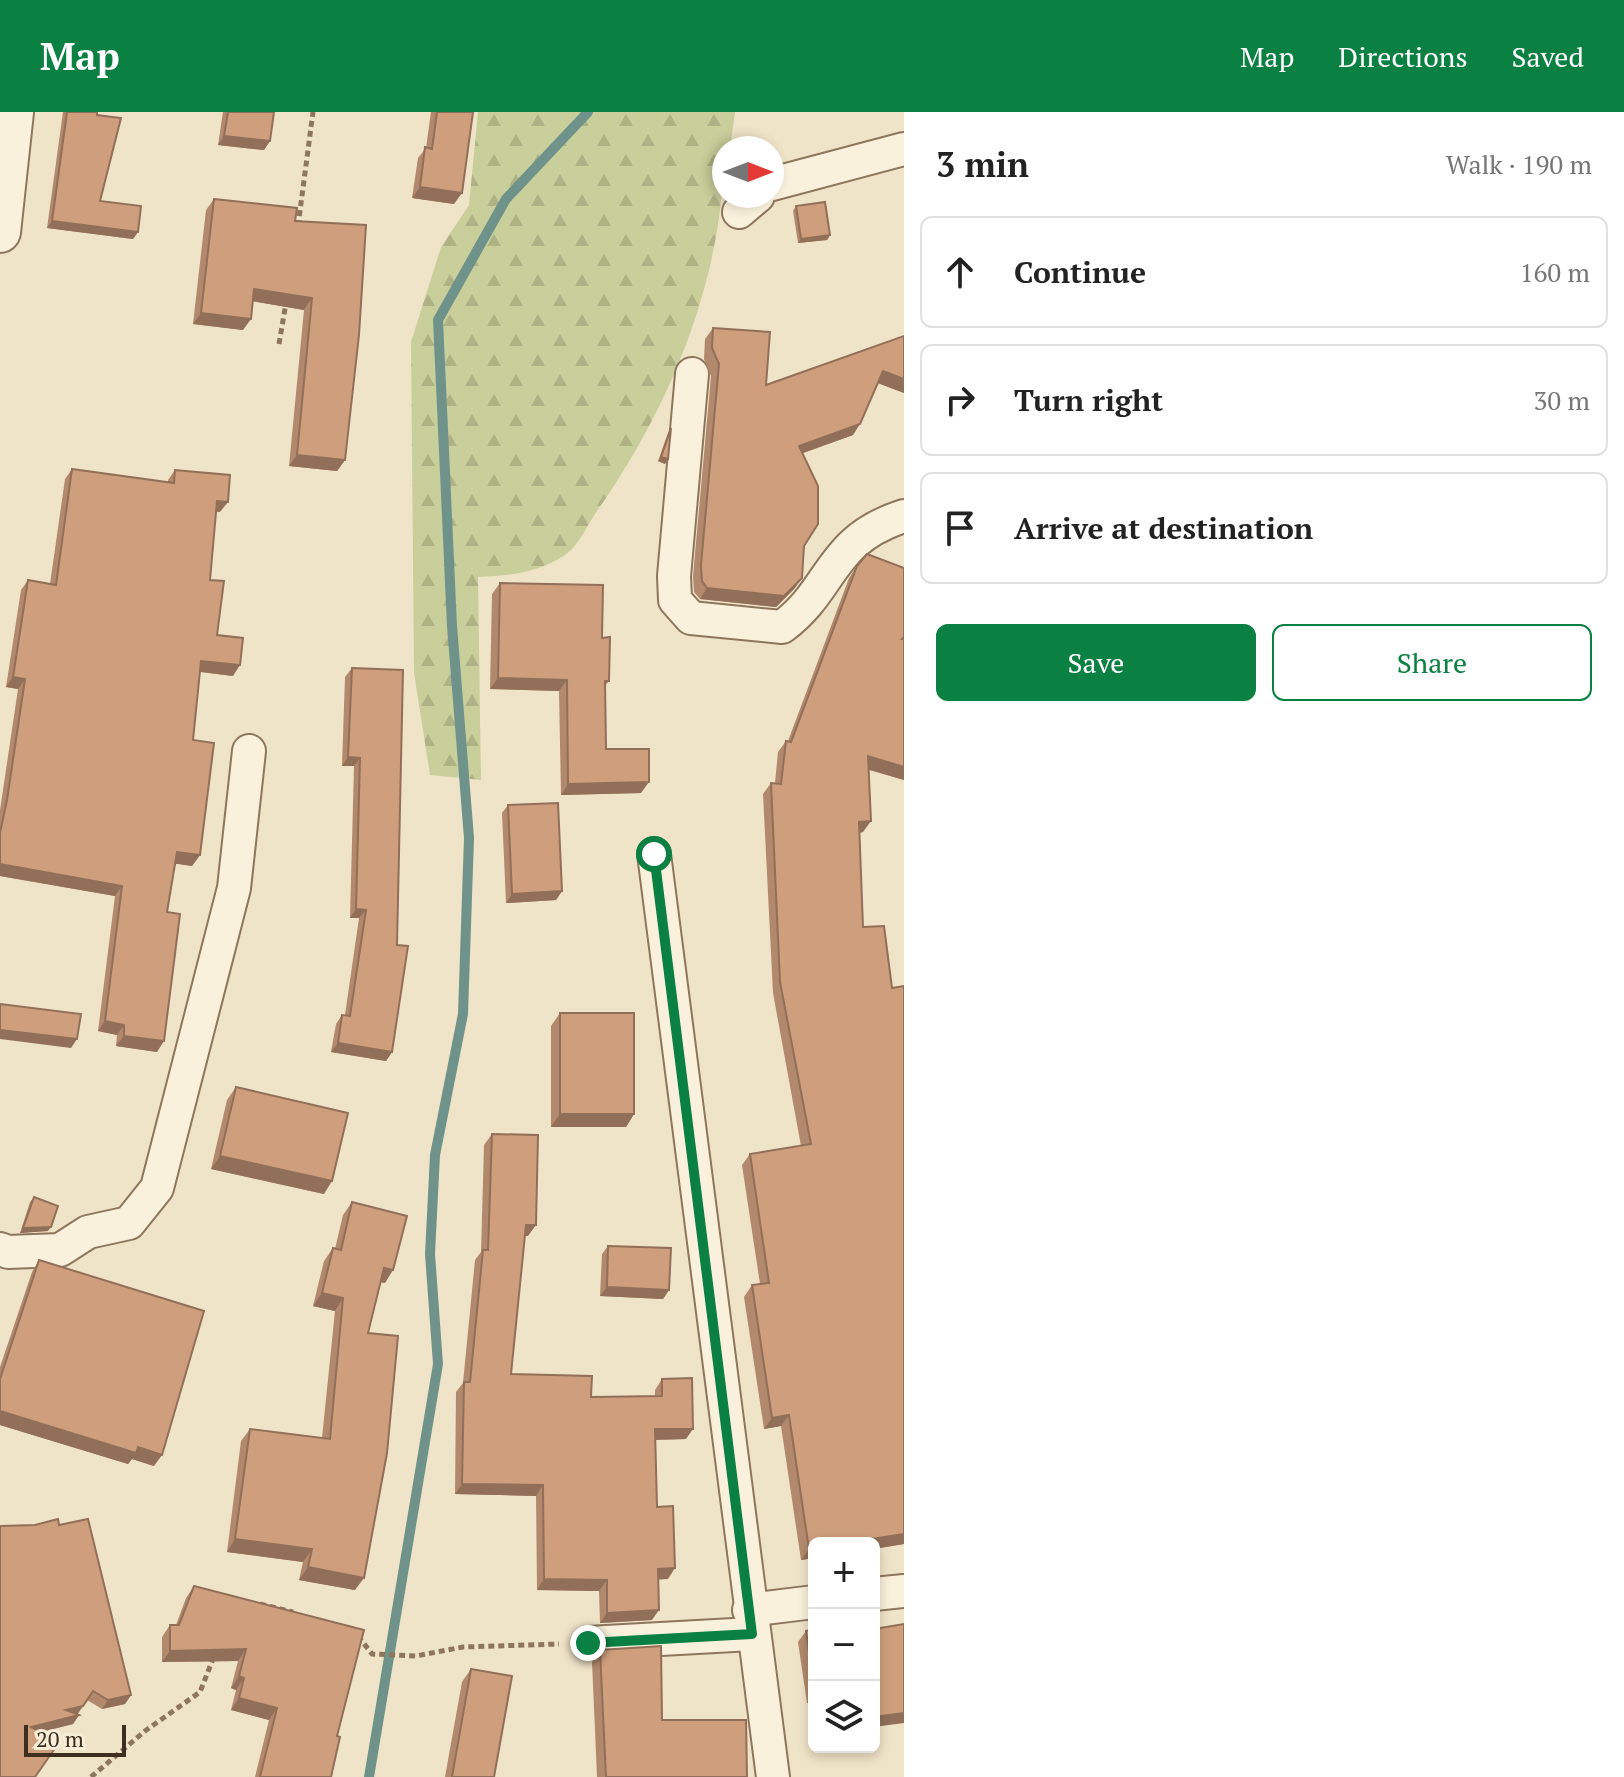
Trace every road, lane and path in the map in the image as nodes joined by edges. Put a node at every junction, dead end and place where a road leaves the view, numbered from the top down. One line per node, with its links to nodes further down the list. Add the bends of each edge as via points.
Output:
1 (13, 112): 5 (street)
2 (313, 112): 6 (path)
3 (904, 149): 4 (street)
4 (784, 181)
5 (0, 232)
6 (296, 237)
7 (286, 298): 8 (path)
8 (279, 344)
9 (692, 374): 10 (street, via 674,576 675,600 691,618 782,627 796,617 861,534)
10 (904, 516)
11 (249, 751): 13 (street, via 234,888 157,1188 129,1223 88,1232 60,1250)
12 (654, 854): 19 (street)
13 (0, 1249)
14 (904, 1591): 15 (street)
15 (880, 1593)
16 (251, 1602): 18 (path)
17 (808, 1604): 19 (street)
18 (302, 1615)
19 (751, 1622): 21 (street); 24 (street)
20 (356, 1633): 21 (path, via 372,1654 416,1656 463,1647)
21 (588, 1643)
22 (215, 1653): 23 (path, via 200,1692)
23 (91, 1777)
24 (773, 1777)

